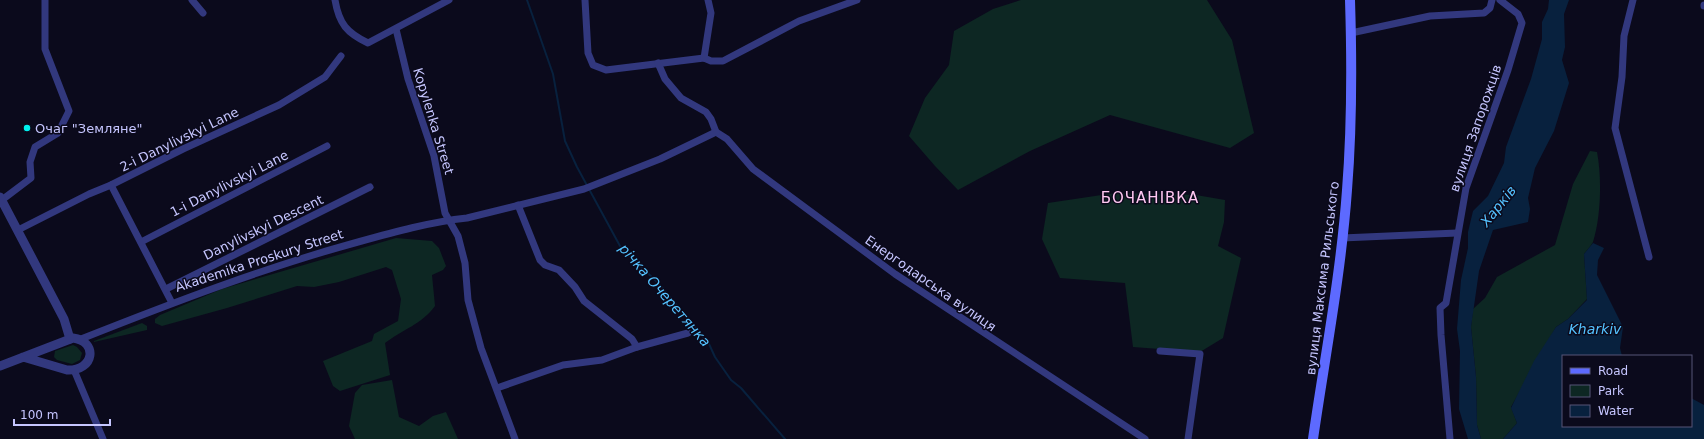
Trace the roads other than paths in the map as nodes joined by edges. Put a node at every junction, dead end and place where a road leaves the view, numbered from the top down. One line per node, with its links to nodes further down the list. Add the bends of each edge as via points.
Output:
1 (45, 0): 22 (street, via 45,49 69,111 58,133 35,147 30,162 31,178)
2 (192, 0): 12 (street)
3 (335, 0): 13 (street, via 336,9 344,25 352,35 368,43)
4 (449, 0): 13 (street)
5 (585, 0): 17 (street, via 588,53 593,65 606,70)
6 (708, 0): 16 (street, via 711,13)
7 (858, 0): 16 (street, via 800,21 724,61)
8 (1350, 0): 14 (main road, вулиця Максима Рильського)
9 (1492, 0): 14 (street, via 1490,8 1484,12 1430,16)
10 (1500, 0): 26 (street, вулиця Запорожців, via 1518,14 1522,23 1466,188)
11 (1633, 0): 29 (street, via 1624,36 1622,77 1615,128)
12 (203, 13)
13 (396, 29): 24 (street, Kopylenka Street, via 408,79 434,156 443,207)
14 (1351, 33): 27 (main road, вулиця Максима Рильського, via 1351,111)
15 (341, 56): 20 (street, 2-i Danylivskyi Lane, via 325,77 279,105)
16 (704, 58): 17 (street)
17 (658, 63): 18 (street, Енергодарська вулиця, via 681,98 706,112)
18 (716, 132): 23 (street, via 660,159 593,186); 43 (street, Енергодарська вулиця, via 727,139 754,169 895,274)
19 (327, 146): 28 (street, 1-i Danylivskyi Lane)
20 (111, 185): 25 (street, 2-i Danylivskyi Lane); 28 (street)
21 (370, 188): 30 (street, Danylivskyi Descent)
22 (1, 198): 25 (street)
23 (518, 205): 24 (street); 35 (street, via 540,260 559,270 584,301 632,339)
24 (449, 220): 31 (street, Akademika Proskury Street, via 309,255); 40 (street, Kopylenka Street, via 458,236 465,263 468,300 481,348)
25 (18, 230): 33 (street, via 64,319)
26 (1457, 233): 27 (street); 46 (street, вулиця Запорожців, via 1446,303 1440,308 1440,335)
27 (1342, 238): 45 (main road, вулиця Максима Рильського)
28 (141, 242): 30 (street)
29 (1649, 258)
30 (166, 289): 31 (street)
31 (172, 303): 34 (street, Akademika Proskury Street)
32 (688, 333): 35 (street)
33 (70, 339): 34 (street, Akademika Proskury Street); 37 (street, Akademika Proskury Street)
34 (81, 339): 39 (street, via 87,345 89,360 82,368)
35 (637, 347): 40 (street, via 602,360 563,364)
36 (1160, 351): 44 (street, via 1200,354)
37 (24, 357): 38 (street, Akademika Proskury Street); 39 (street)
38 (0, 366)
39 (74, 370): 41 (street)
40 (497, 388): 42 (street, Kopylenka Street)
41 (103, 439)
42 (515, 439)
43 (1145, 439)
44 (1188, 439)
45 (1313, 439)
46 (1450, 439)

